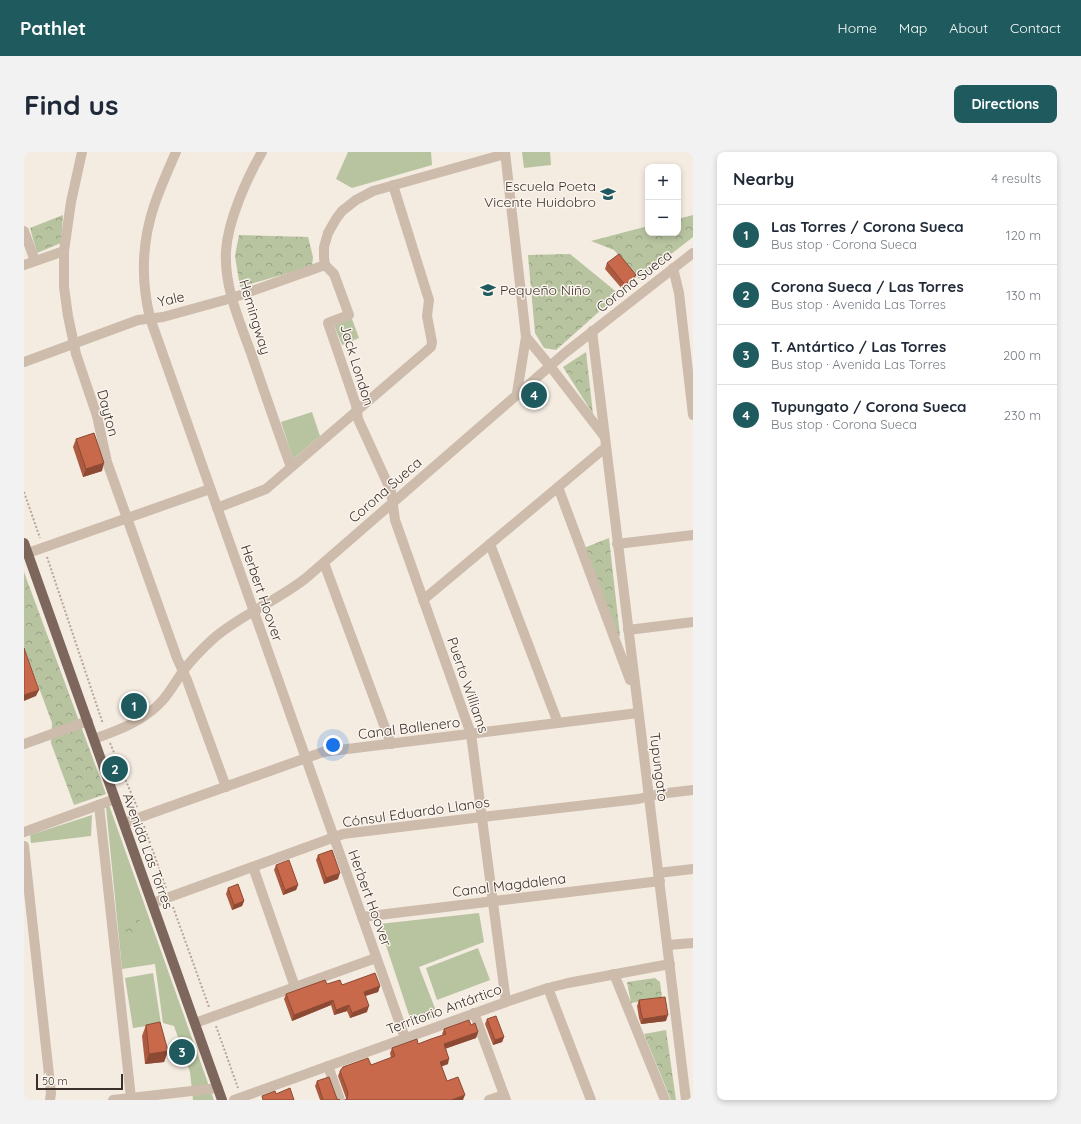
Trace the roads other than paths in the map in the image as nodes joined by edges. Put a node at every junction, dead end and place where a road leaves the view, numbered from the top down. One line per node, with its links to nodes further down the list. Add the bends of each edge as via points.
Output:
1 (82, 152): 7 (street, Dayton)
2 (176, 152): 14 (street, Herbert Hoover, via 154,206 147,236 144,279)
3 (262, 152): 13 (street, Hemingway, via 244,188 227,240 226,267)
4 (505, 153): 5 (street); 16 (street)
5 (393, 185): 11 (street, via 364,195 349,205 336,219 325,240); 21 (street, via 429,300 427,316 432,345)
6 (24, 230): 9 (street)
7 (64, 251): 9 (street); 17 (street, Dayton, via 64,287)
8 (693, 252): 12 (street, Corona Sueca)
9 (35, 261): 10 (street)
10 (24, 265)
11 (325, 265): 13 (street, Yale); 21 (street, Jack London, via 334,274 349,316 328,323)
12 (673, 268): 15 (street, Corona Sueca); 22 (street, via 679,293)
13 (232, 298): 14 (street, Yale, via 163,317); 24 (street, Hemingway)
14 (150, 318): 17 (street, Yale); 26 (street, Herbert Hoover)
15 (592, 331): 19 (street, Corona Sueca); 23 (street, Tupungato)
16 (526, 338): 19 (street); 20 (street)
17 (74, 343): 18 (street, Yale); 29 (street, Dayton, via 103,449)
18 (24, 362)
19 (550, 366): 20 (street, Corona Sueca); 23 (street)
20 (518, 393): 27 (street, Corona Sueca)
21 (357, 412): 24 (street); 27 (street, Jack London, via 391,491)
22 (693, 415)
23 (605, 442): 25 (street); 33 (street, Tupungato)
24 (290, 467): 28 (street, via 266,489)
25 (558, 487): 32 (street); 41 (street)
26 (210, 488): 28 (street, Herbert Hoover); 29 (street)
27 (392, 503): 35 (street, Corona Sueca); 36 (street, Puerto Williams, via 395,520)
28 (217, 508): 37 (street, Herbert Hoover)
29 (127, 518): 34 (street); 40 (street, Dayton)
30 (693, 535): 33 (street)
31 (24, 543): 34 (main road, Avenida Las Torres)
32 (490, 544): 36 (street); 44 (street)
33 (617, 544): 39 (street, Tupungato)
34 (28, 553): 43 (main road, Avenida Las Torres)
35 (324, 563): 37 (street, Corona Sueca, via 297,585); 48 (street)
36 (423, 600): 45 (street, Puerto Williams)
37 (253, 610): 40 (street, Corona Sueca, via 214,638); 49 (street, Herbert Hoover)
38 (693, 622): 39 (street)
39 (628, 630): 41 (street, Tupungato)
40 (183, 671): 46 (street, Corona Sueca, via 162,700 148,713 130,725); 50 (street, Dayton)
41 (636, 696): 42 (street, Tupungato)
42 (638, 713): 44 (street, Canal Ballenero); 52 (street, Tupungato)
43 (88, 721): 46 (main road, Avenida Las Torres); 47 (street)
44 (558, 723): 45 (street, Canal Ballenero)
45 (471, 734): 48 (street, Canal Ballenero); 55 (street, Puerto Williams)
46 (94, 739): 53 (main road, Avenida Las Torres)
47 (24, 744)
48 (391, 744): 49 (street, Canal Ballenero, via 323,752)
49 (306, 760): 50 (street, Canal Ballenero); 58 (street, Herbert Hoover)
50 (226, 787): 56 (street, Canal Ballenero)
51 (693, 790): 52 (street, Cónsul Eduardo Llanos)
52 (648, 796): 55 (street, Cónsul Eduardo Llanos); 62 (street, Tupungato)
53 (115, 799): 54 (street); 56 (main road, Avenida Las Torres)
54 (99, 805): 57 (street); 80 (street)
55 (482, 817): 58 (street, Cónsul Eduardo Llanos, via 349,833); 63 (street, Puerto Williams)
56 (124, 823): 64 (main road, Avenida Las Torres)
57 (24, 832)
58 (333, 838): 60 (street, Cónsul Eduardo Llanos); 65 (street, Herbert Hoover)
59 (24, 846): 82 (street)
60 (253, 867): 64 (street, Cónsul Eduardo Llanos); 71 (street)
61 (693, 869): 62 (street, Canal Magdalena)
62 (659, 877): 63 (street, Canal Magdalena); 67 (street, Tupungato)
63 (493, 901): 65 (street, Canal Magdalena); 73 (street, Puerto Williams)
64 (153, 904): 75 (main road, Avenida Las Torres)
65 (362, 917): 68 (street, Herbert Hoover)
66 (693, 943): 67 (street)
67 (668, 946): 69 (street, Tupungato)
68 (376, 958): 71 (street); 76 (street, Herbert Hoover)
69 (670, 964): 70 (street, Territorio Antártico); 89 (street, Tupungato)
70 (614, 974): 72 (street, Territorio Antártico); 88 (street)
71 (294, 987): 75 (street)
72 (548, 988): 73 (street, Territorio Antártico); 87 (street)
73 (506, 1002): 74 (street, Territorio Antártico)
74 (474, 1014): 76 (street, Territorio Antártico); 79 (street)
75 (195, 1023): 78 (main road, Avenida Las Torres)
76 (405, 1038): 77 (street, Territorio Antártico)
77 (328, 1066): 81 (street, Territorio Antártico); 85 (street)
78 (218, 1088): 80 (street); 84 (main road, Avenida Las Torres)
79 (505, 1097): 86 (street)
80 (131, 1098): 83 (street)
81 (237, 1099)
82 (50, 1100)
83 (113, 1100)
84 (222, 1100)
85 (340, 1100)
86 (489, 1100)
87 (591, 1100)
88 (665, 1100)
89 (686, 1100)

